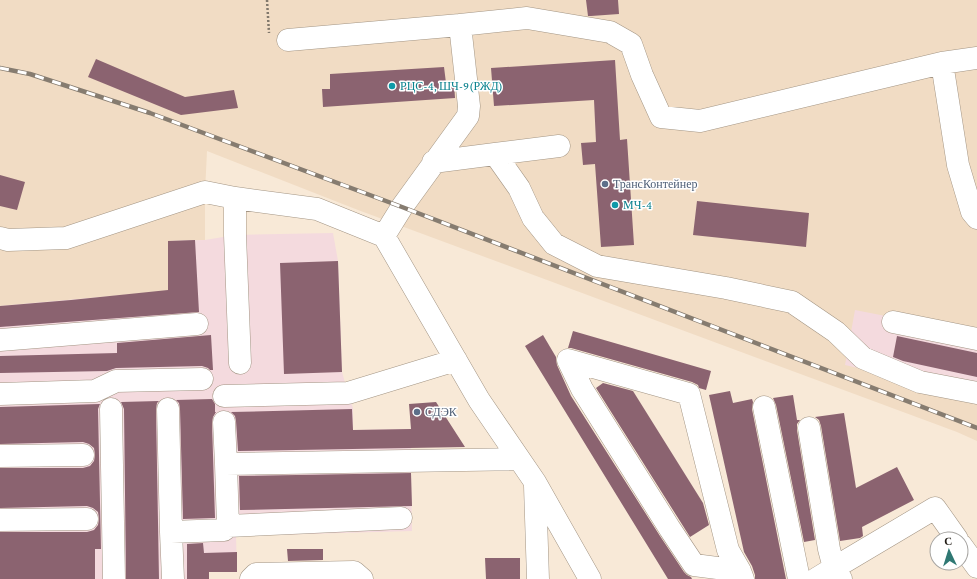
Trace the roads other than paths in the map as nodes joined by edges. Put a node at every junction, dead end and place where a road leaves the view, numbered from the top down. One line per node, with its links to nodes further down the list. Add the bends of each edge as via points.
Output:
1 (460, 25): 2 (lane); 4 (lane, via 527,18 610,32 632,44 642,75 661,117 700,121); 7 (lane, via 468,116)
2 (288, 40)
3 (977, 58): 4 (lane)
4 (942, 63): 9 (lane, via 958,166 972,212)
5 (560, 146): 6 (lane)
6 (495, 154): 7 (lane); 19 (lane, via 519,188 533,218 554,244 597,266 792,302 836,332 863,358 920,382)
7 (433, 162): 10 (lane)
8 (235, 198): 10 (lane, via 317,209); 11 (lane, via 205,192 66,238); 17 (lane)
9 (977, 218)
10 (384, 236): 16 (lane)
11 (0, 238)
12 (893, 322): 14 (lane)
13 (197, 324): 15 (lane)
14 (977, 339)
15 (0, 340)
16 (456, 360): 21 (lane, via 348,393); 29 (lane, via 479,400)
17 (240, 363)
18 (202, 379): 20 (lane, via 116,381 95,391)
19 (977, 393)
20 (0, 394)
21 (224, 396)
22 (764, 407): 48 (lane)
23 (111, 409): 42 (lane)
24 (168, 409): 37 (lane)
25 (224, 422): 30 (lane)
26 (809, 428): 41 (lane, via 830,549)
27 (83, 455): 28 (lane)
28 (0, 456)
29 (520, 459): 30 (lane); 31 (lane)
30 (226, 464): 35 (lane)
31 (535, 482): 46 (lane); 47 (lane)
32 (401, 518): 35 (lane)
33 (87, 519): 34 (lane)
34 (0, 520)
35 (228, 526): 37 (lane, via 224,530)
36 (951, 531): 41 (lane, via 935,508)
37 (171, 532): 43 (lane)
38 (969, 556): 39 (lane)
39 (977, 567)
40 (742, 575): 40 (lane, via 728,550 689,394 568,360 582,389 694,565)
41 (830, 575)
42 (114, 579)
43 (173, 579)
44 (251, 579): 45 (lane, via 256,574 354,572)
45 (362, 579)
46 (538, 579)
47 (590, 579)
48 (799, 579)

